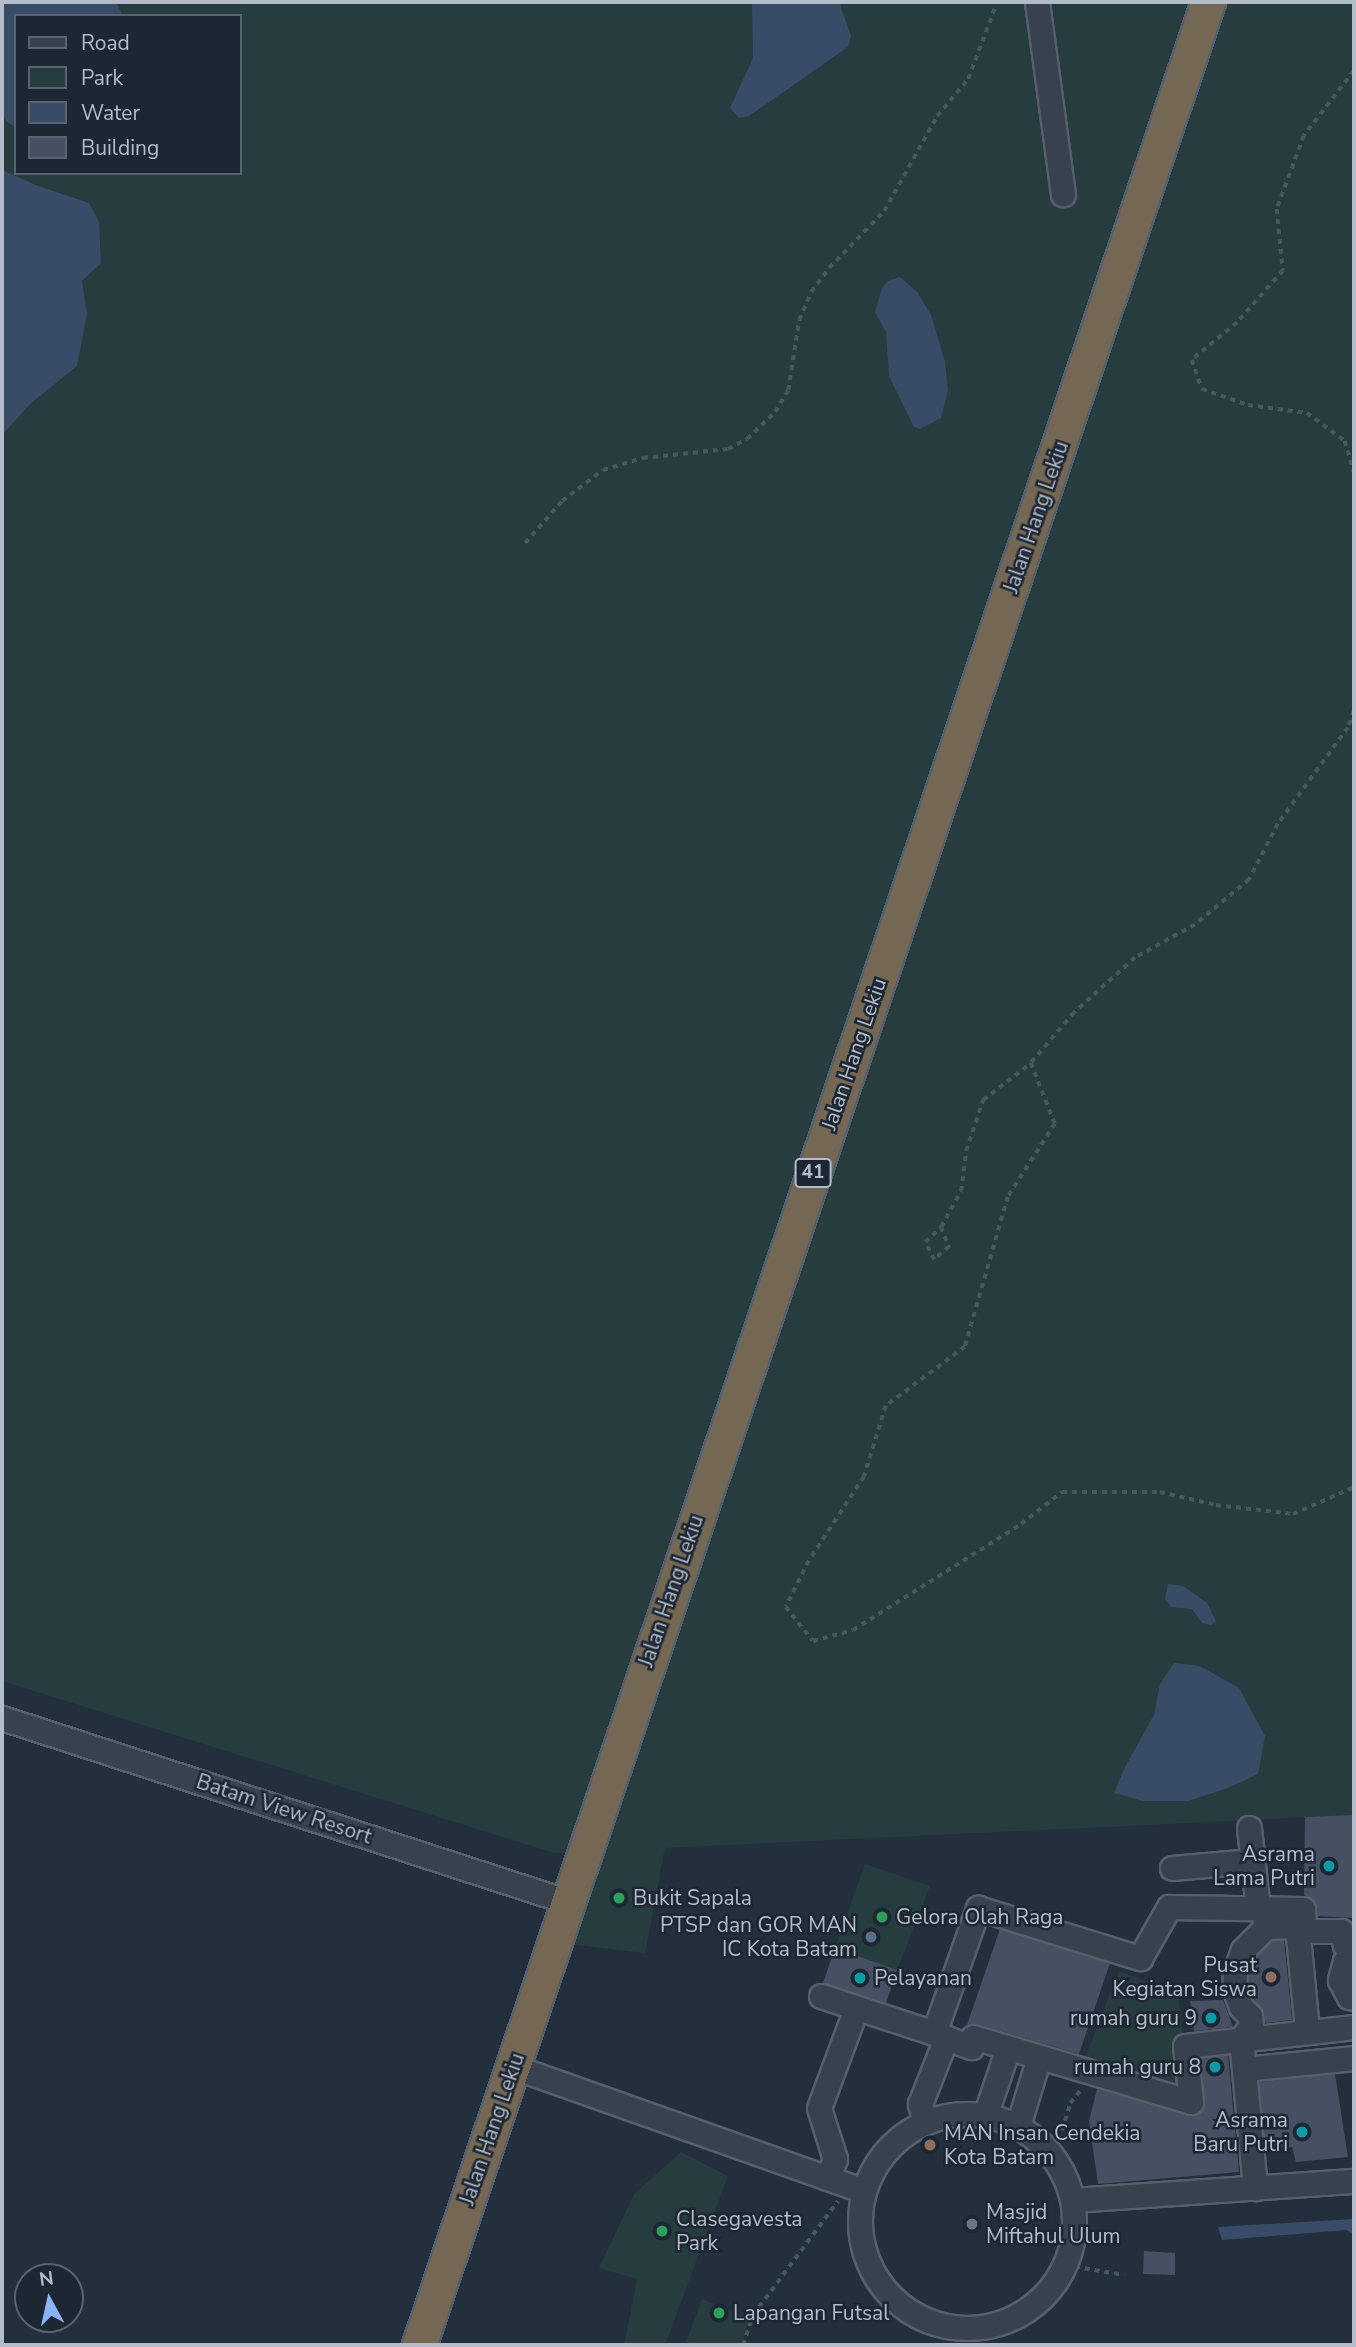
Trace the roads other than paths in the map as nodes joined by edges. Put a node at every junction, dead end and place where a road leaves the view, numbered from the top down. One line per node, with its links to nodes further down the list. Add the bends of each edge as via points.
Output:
1 (1037, 2): 3 (street)
2 (1208, 2): 8 (highway, Jalan Hang Lekiu / 41)
3 (1063, 194)
4 (2, 1718): 8 (street, Batam View Resort)
5 (1249, 1828): 6 (street)
6 (1252, 1861): 7 (street); 9 (street, via 1257,1900)
7 (1172, 1868)
8 (566, 1901): 24 (highway, Jalan Hang Lekiu / 41)
9 (1265, 1918): 10 (street, via 1303,1909 1304,1931 1340,1931 1345,1945); 13 (street, via 1297,1926); 19 (street, via 1169,1907 1140,1958 978,1908); 20 (street, via 1235,1970 1234,1988 1251,2026)
10 (1354, 1944)
11 (1354, 1954): 12 (street, via 1345,1961)
12 (1340, 1978): 13 (street); 15 (street, via 1342,1989)
13 (1302, 1979): 17 (street)
14 (821, 1996): 19 (street)
15 (1354, 1998)
16 (855, 2014): 29 (street, via 819,2108 835,2160)
17 (1306, 2019)
18 (1354, 2027): 20 (street)
19 (940, 2036): 21 (street, via 971,2047 973,2037); 27 (street, via 920,2104)
20 (1241, 2039): 22 (street, via 1185,2046 1191,2102); 25 (street)
21 (1008, 2048): 22 (street); 26 (street)
22 (1039, 2057): 28 (street)
23 (1354, 2058): 25 (street)
24 (514, 2067): 29 (street); 34 (highway, Jalan Hang Lekiu / 41)
25 (1244, 2069): 32 (street)
26 (985, 2116): 27 (street, via 948,2116); 28 (street)
27 (925, 2122): 31 (street, via 887,2150)
28 (1018, 2126): 33 (street, via 1047,2150 1066,2178)
29 (827, 2178): 31 (street)
30 (1354, 2181): 32 (street)
31 (856, 2188): 33 (street, via 862,2246 872,2272 899,2303 935,2324 962,2329 1016,2317 1040,2301 1065,2265 1075,2228)
32 (1255, 2188): 33 (street)
33 (1073, 2200)
34 (419, 2345)

